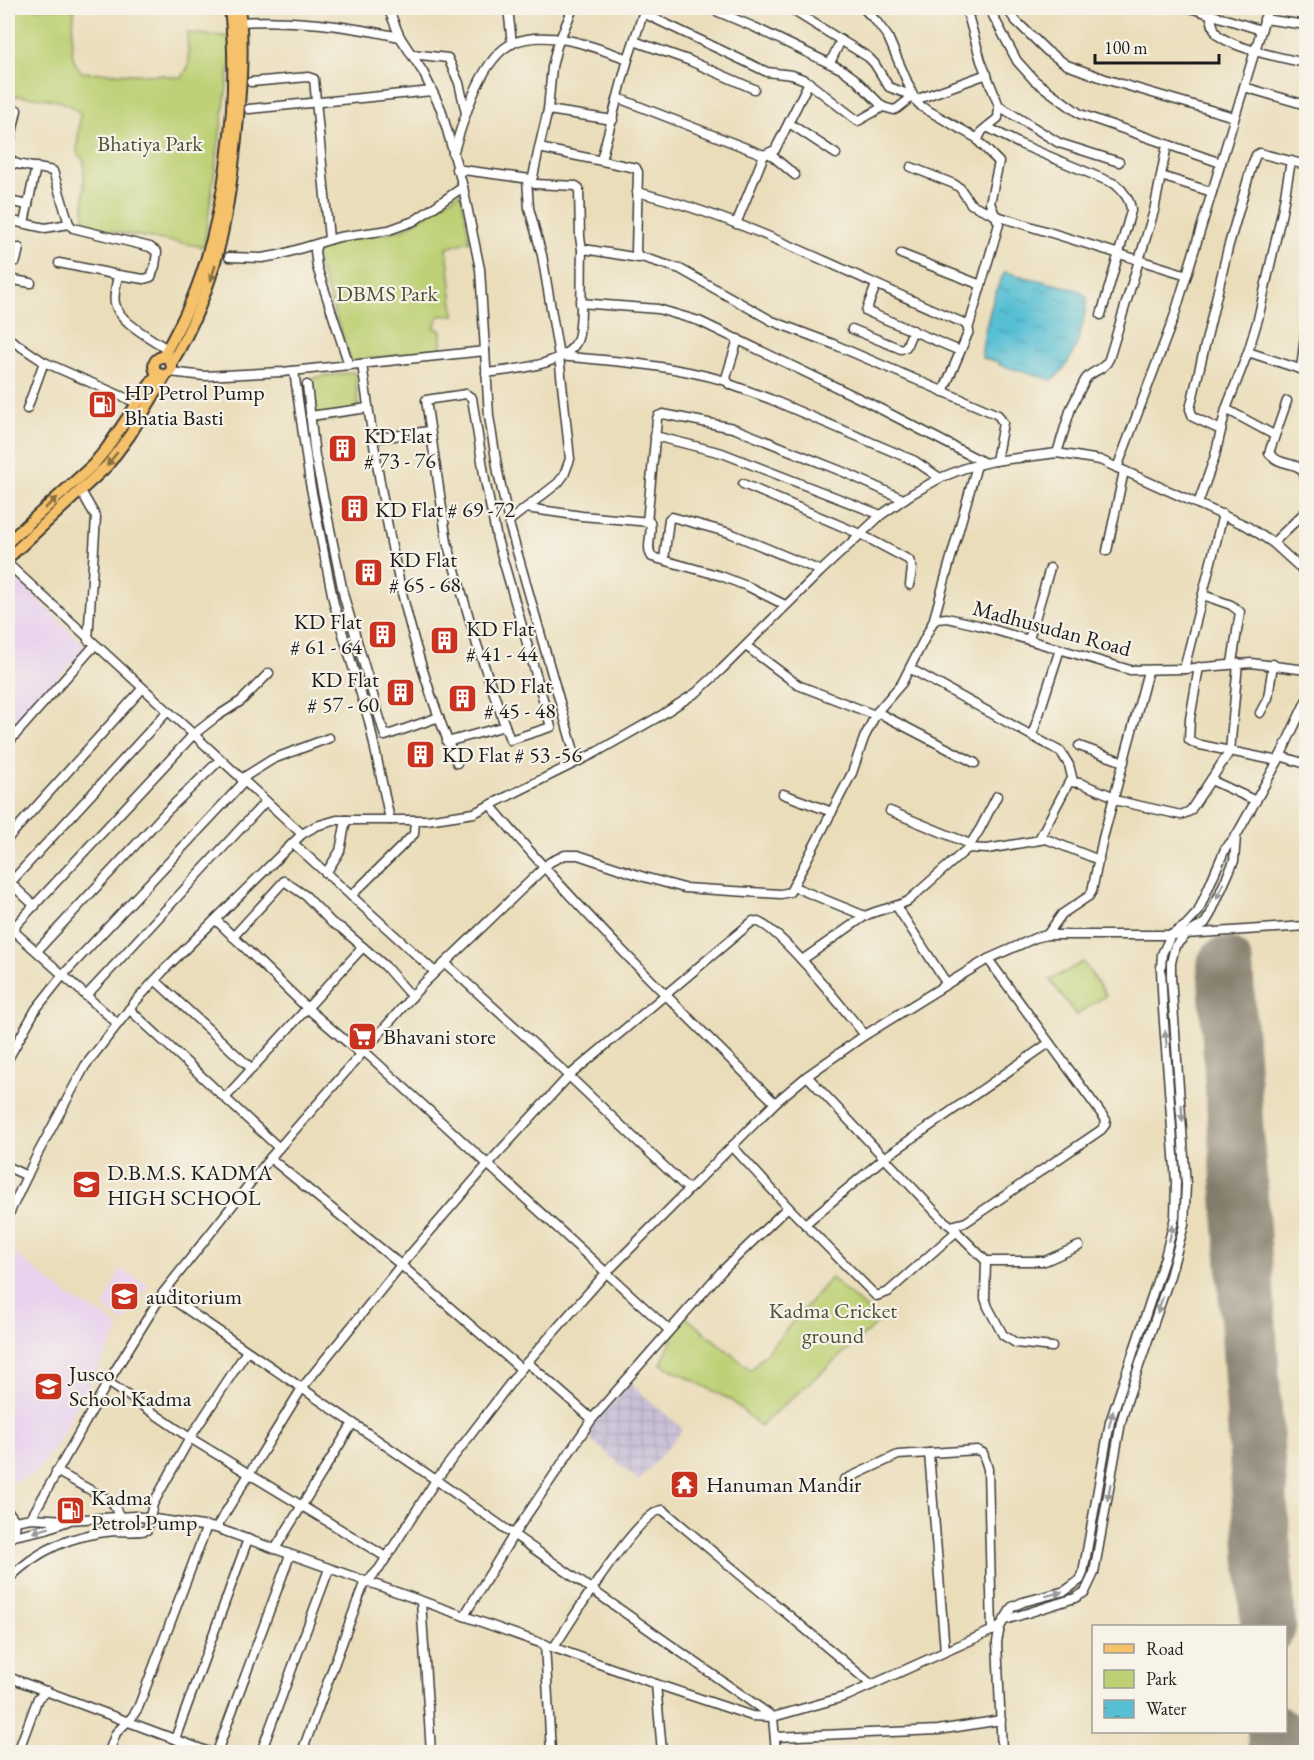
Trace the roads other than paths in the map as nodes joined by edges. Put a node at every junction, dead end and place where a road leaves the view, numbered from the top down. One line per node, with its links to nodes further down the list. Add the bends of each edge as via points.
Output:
1 (230, 8): 18 (main road)
2 (239, 8): 18 (main road)
3 (387, 8): 21 (street)
4 (508, 8): 25 (street)
5 (573, 8): 22 (street)
6 (709, 8): 29 (street)
7 (789, 8): 24 (street)
8 (863, 8): 38 (street, via 888,37)
9 (983, 8): 15 (street)
10 (989, 8): 52 (street, via 1012,54 1034,80 1080,114)
11 (1006, 8): 47 (street, via 1047,51 1067,65)
12 (1190, 8): 16 (street)
13 (1268, 8): 17 (street)
14 (644, 10): 23 (street); 33 (street, via 767,72)
15 (967, 10): 31 (street)
16 (1210, 14): 20 (street); 26 (street, via 1220,36)
17 (1264, 19): 19 (street); 20 (street)
18 (236, 22): 21 (street, via 331,24); 112 (main road, via 228,152 218,215)
19 (1306, 25)
20 (1261, 30): 26 (street)
21 (400, 37): 27 (street)
22 (559, 39): 25 (street, via 525,39); 28 (street); 45 (street)
23 (634, 40): 28 (street); 35 (street)
24 (841, 40): 29 (street); 38 (street, via 874,63 889,87)
25 (512, 44): 46 (street, via 499,52 487,69)
26 (1255, 50): 30 (street); 34 (street)
27 (411, 54): 36 (street); 46 (street, via 448,58 459,82)
28 (628, 58): 37 (street)
29 (830, 63): 42 (street, via 854,78)
30 (1306, 63)
31 (987, 74): 38 (street); 41 (street)
32 (251, 82): 39 (street, via 311,77 316,82)
33 (810, 82): 42 (street, via 858,121); 49 (street)
34 (1244, 87): 40 (street); 47 (street)
35 (754, 89)
36 (432, 91): 39 (street); 54 (street, via 441,109)
37 (618, 98): 48 (street); 55 (street)
38 (914, 98): 42 (street, via 894,110); 51 (street, via 922,107)
39 (317, 101): 43 (street); 81 (street)
40 (1306, 105)
41 (999, 106): 50 (street, via 998,118); 60 (street, via 1059,143)
42 (883, 107)
43 (249, 109)
44 (17, 110): 57 (street, via 8,151)
45 (548, 110): 48 (street); 53 (street)
46 (466, 114): 54 (street)
47 (1234, 117): 61 (street)
48 (613, 120): 58 (street)
49 (789, 123): 55 (street, via 775,150); 56 (street)
50 (987, 127): 51 (street); 86 (street, via 1119,187 1131,211)
51 (978, 139): 76 (street, via 999,162 990,203)
52 (1167, 146): 61 (street); 68 (street)
53 (539, 148): 58 (street); 69 (street, via 533,177)
54 (452, 154): 65 (street)
55 (767, 154): 67 (street); 80 (street)
56 (836, 154)
57 (10, 160): 63 (street); 66 (street)
58 (601, 160): 72 (street, via 636,168)
59 (1291, 161): 62 (street); 108 (street); 126 (street, via 1264,153 1256,155 1228,248 1190,409 1193,417)
60 (1119, 162)
61 (1221, 164): 73 (street)
62 (1306, 165)
63 (36, 167): 75 (street); 79 (street, via 52,171)
64 (911, 167): 76 (street, via 954,184 971,204)
65 (456, 169): 69 (street); 71 (street)
66 (8, 170)
67 (795, 175)
68 (1161, 176): 73 (street); 89 (street)
69 (527, 179): 109 (street, via 529,208 542,255)
70 (535, 184): 84 (street, via 579,188)
71 (463, 187): 81 (street, via 414,221 389,230); 106 (street, via 480,269)
72 (637, 192): 80 (street, via 679,202); 88 (street, via 636,251)
73 (1212, 192): 93 (street)
74 (8, 201): 75 (street)
75 (28, 205): 78 (street)
76 (997, 216): 86 (street); 97 (street, via 997,235)
77 (8, 220): 78 (street)
78 (24, 223): 79 (street, via 52,228)
79 (69, 224): 92 (street, via 157,252 151,277)
80 (736, 224): 96 (street)
81 (329, 239): 82 (street)
82 (317, 244): 87 (street, via 262,258); 113 (street, via 317,267)
83 (19, 248): 90 (street, via 16,261)
84 (582, 250): 88 (street); 98 (street)
85 (902, 254): 97 (street)
86 (1119, 254): 89 (street); 99 (street)
87 (229, 257)
88 (640, 258): 119 (street, via 680,269 772,321)
89 (1139, 260): 93 (street); 131 (street, via 1107,365 1087,376 1071,408)
90 (8, 261)
91 (59, 263): 92 (street)
92 (118, 275): 112 (street, via 114,302 117,310)
93 (1187, 275): 134 (street)
94 (8, 279): 95 (street)
95 (31, 283)
96 (876, 285): 100 (street); 103 (street, via 866,311)
97 (981, 285): 100 (street)
98 (580, 303): 105 (street, via 669,311); 109 (street, via 578,339)
99 (1101, 315)
100 (969, 326): 107 (street)
101 (1306, 328): 114 (street)
102 (852, 329): 103 (street, via 901,350)
103 (913, 330): 107 (street)
104 (8, 338): 110 (street)
105 (738, 339): 117 (street); 133 (street)
106 (485, 351): 111 (street); 116 (street)
107 (960, 351): 119 (street)
108 (1248, 352): 114 (street); 124 (street)
109 (559, 356): 116 (street, via 524,369); 117 (street, via 655,365); 141 (street, via 570,459 558,483)
110 (44, 362): 121 (street); 123 (street)
111 (362, 364): 113 (street); 122 (street)
112 (166, 365): 115 (street, via 205,376); 121 (main road); 138 (main road, one-way to 138, via 130,435 107,466)
113 (349, 365): 115 (street)
114 (1304, 370)
115 (294, 371): 205 (street, via 310,483 334,604 369,722)
116 (486, 373): 145 (street, via 489,416)
117 (726, 381): 135 (street, via 915,461)
118 (306, 385): 125 (street)
119 (944, 392): 132 (street, via 1002,419)
120 (1287, 401): 128 (street)
121 (137, 403): 148 (main road, one-way to 121, via 93,465)
122 (368, 408): 125 (street); 130 (street)
123 (27, 409)
124 (1226, 410): 126 (street); 128 (street)
125 (310, 416): 178 (street, via 344,597 384,736)
126 (1221, 430): 140 (street)
127 (429, 431): 130 (street); 179 (street, via 447,542); 179 (street, via 426,400 466,394 472,398 497,539 551,727 510,740)
128 (1274, 435): 137 (street, via 1269,453 1274,459 1300,467 1306,476)
129 (655, 436): 139 (street, via 658,416 663,414 723,425); 144 (street, via 722,453); 146 (street)
130 (372, 439): 178 (street, via 410,632)
131 (1057, 453): 132 (street); 134 (street, via 1100,460)
132 (996, 461): 133 (street)
133 (981, 464): 135 (street); 160 (street)
134 (1120, 469): 140 (street); 150 (street)
135 (940, 478): 139 (street)
136 (743, 484): 147 (street)
137 (1306, 486)
138 (81, 491): 151 (main road); 162 (street, via 96,517)
139 (903, 499): 144 (street)
140 (1198, 504): 143 (street)
141 (526, 508): 145 (street); 146 (street)
142 (1306, 511): 149 (street)
143 (1222, 514): 149 (street); 158 (street)
144 (880, 515): 147 (street)
145 (509, 521): 189 (street)
146 (647, 522): 152 (street, via 651,525 650,554)
147 (860, 534): 155 (street); 157 (street, via 909,560)
148 (8, 542)
149 (1273, 543): 156 (street)
150 (1107, 551)
151 (8, 558)
152 (664, 560): 155 (street, via 672,517 730,533); 159 (street, via 721,576)
153 (8, 564): 162 (street)
154 (1050, 568): 161 (street)
155 (820, 571): 159 (street)
156 (1306, 573)
157 (910, 585)
158 (1203, 595): 165 (street, via 1232,605 1240,612); 169 (street)
159 (785, 605): 163 (street)
160 (933, 622): 161 (street, Madhusudan Road, via 947,618); 168 (street)
161 (1029, 639): 164 (street, Madhusudan Road)
162 (91, 643): 173 (street); 184 (street)
163 (746, 646): 177 (street, via 798,685); 189 (street, via 697,692)
164 (1060, 649): 171 (street, Madhusudan Road, via 1118,667); 181 (street)
165 (1235, 663): 166 (street, Madhusudan Road); 167 (street, Madhusudan Road); 186 (street)
166 (1273, 664): 170 (street, Madhusudan Road); 176 (street, via 1268,698)
167 (1199, 666): 169 (street, Madhusudan Road); 186 (street, via 1189,740)
168 (911, 669): 177 (street); 181 (street)
169 (1184, 669): 171 (street, Madhusudan Road)
170 (1306, 670)
171 (1148, 671): 190 (street)
172 (269, 673): 180 (street, via 241,701)
173 (142, 689): 175 (street); 210 (street)
174 (1306, 701): 187 (street)
175 (167, 712): 180 (street); 217 (street)
176 (1260, 713)
177 (876, 714): 192 (street); 204 (street)
178 (439, 717): 183 (street)
179 (505, 726): 183 (street)
180 (193, 735): 188 (street); 220 (street)
181 (1032, 736): 196 (street, via 1061,752)
182 (329, 738): 194 (street, via 273,759)
183 (447, 742): 191 (street)
184 (8, 743)
185 (1079, 746): 190 (street)
186 (1230, 751): 187 (street); 195 (street)
187 (1279, 759): 193 (street); 201 (street)
188 (220, 760): 194 (street); 232 (street)
189 (577, 762): 202 (street)
190 (1124, 762): 199 (street)
191 (457, 763)
192 (975, 763)
193 (1306, 764)
194 (242, 780): 200 (street); 237 (street)
195 (1211, 780): 199 (street, via 1190,810 1181,815); 201 (street)
196 (1073, 781): 199 (street); 211 (street, via 1065,787)
197 (783, 794): 204 (street)
198 (997, 796): 213 (street)
199 (1114, 799): 214 (street)
200 (266, 801): 208 (street); 241 (street)
201 (1256, 801): 209 (street)
202 (491, 806): 207 (street, via 474,813); 215 (street)
203 (890, 811): 213 (street)
204 (832, 812): 218 (street)
205 (390, 819): 206 (street); 207 (street)
206 (346, 820): 208 (street, via 316,826); 216 (street, via 340,851)
207 (415, 820): 219 (street, via 414,834)
208 (302, 834): 212 (street)
209 (1236, 836): 228 (street, via 1225,849 1198,912); 229 (street, one-way to 229, via 1234,861 1210,915)
210 (8, 838)
211 (1040, 839): 213 (street, via 987,849); 214 (street, via 1056,841)
212 (293, 843): 216 (street); 223 (street)
213 (969, 846): 221 (street)
214 (1099, 860): 227 (street, via 1089,896 1062,914)
215 (543, 868): 218 (street, via 556,857 572,854 684,888 781,894); 235 (street); 240 (street)
216 (326, 873): 219 (street)
217 (9, 882): 220 (street)
218 (794, 887): 222 (street)
219 (351, 896): 236 (street)
220 (34, 906): 225 (street)
221 (897, 907): 222 (street); 239 (street)
222 (865, 916): 234 (street)
223 (216, 920): 230 (street); 238 (street)
224 (1306, 926): 229 (street)
225 (15, 928): 226 (street); 232 (street)
226 (8, 935)
227 (1047, 935): 228 (street); 233 (street)
228 (1171, 935): 229 (street); 307 (street, one-way to 228, via 1012,1607 1065,1591 1080,1580 1110,1422 1172,1235 1176,1182 1161,969 1162,954)
229 (1186, 935): 307 (street, one-way to 307, via 1175,946 1171,963 1186,1185 1184,1225 1121,1422 1098,1558 1085,1592)
230 (233, 937): 231 (street, via 284,881); 243 (street)
231 (363, 947): 242 (street); 243 (street)
232 (36, 951): 237 (street)
233 (988, 959): 239 (street); 247 (street)
234 (802, 960): 240 (street, via 763,923 753,921); 246 (street)
235 (445, 963): 236 (street); 251 (street)
236 (435, 972): 242 (street)
237 (63, 975): 241 (street); 249 (street, via 36,1009)
238 (155, 980): 244 (street); 250 (street)
239 (947, 984): 246 (street)
240 (664, 994): 251 (street); 254 (street)
241 (86, 996): 245 (street)
242 (412, 997): 248 (street)
243 (308, 1008): 248 (street); 250 (street)
244 (129, 1009): 245 (street); 253 (street)
245 (118, 1024): 261 (street, via 85,1066)
246 (865, 1035): 252 (street)
247 (1049, 1043): 258 (street); 266 (street, via 1102,1114 1105,1125)
248 (362, 1053): 256 (street); 259 (street)
249 (8, 1059)
250 (252, 1069): 253 (street)
251 (569, 1076): 259 (street); 262 (street)
252 (807, 1076): 254 (street); 258 (street)
253 (225, 1098): 256 (street)
254 (775, 1103): 255 (street)
255 (732, 1146): 262 (street); 263 (street)
256 (279, 1148): 257 (street)
257 (270, 1158): 269 (street); 271 (street)
258 (884, 1158): 265 (street); 266 (street)
259 (488, 1164): 269 (street); 270 (street)
260 (8, 1167): 261 (street)
261 (27, 1176): 264 (street)
262 (688, 1189): 270 (street)
263 (788, 1207): 265 (street); 272 (street, via 720,1272)
264 (8, 1216)
265 (805, 1224): 266 (street, via 876,1296 888,1292)
266 (954, 1228): 268 (street)
267 (1078, 1246): 268 (street, via 1045,1261)
268 (986, 1261): 273 (street, via 985,1298 1003,1335 1016,1342)
269 (400, 1265): 275 (street); 277 (street)
270 (606, 1273): 272 (street); 275 (street)
271 (163, 1293): 274 (street); 276 (street)
272 (669, 1330): 278 (street)
273 (1052, 1347)
274 (247, 1351): 277 (street); 280 (street)
275 (524, 1366): 278 (street); 284 (street)
276 (108, 1382): 280 (street); 282 (street)
277 (302, 1388): 279 (street); 283 (street)
278 (592, 1419): 295 (street)
279 (353, 1423): 284 (street); 286 (street)
280 (190, 1438): 283 (street); 289 (street, via 153,1504)
281 (929, 1453): 285 (street, via 889,1458); 307 (street, via 977,1450 986,1459); 310 (street)
282 (56, 1471): 288 (street, via 112,1502); 290 (street)
283 (249, 1474): 286 (street); 294 (street)
284 (436, 1480): 295 (street); 300 (street)
285 (844, 1480)
286 (302, 1505): 298 (street); 300 (street)
287 (8, 1512): 292 (street)
288 (120, 1517): 289 (street); 291 (street)
289 (150, 1517): 293 (street); 302 (street, via 149,1528 144,1532 114,1532 65,1541 18,1568)
290 (31, 1518): 291 (street); 292 (street)
291 (69, 1520): 296 (street, one-way to 296)
292 (15, 1521): 296 (street, via 16,1529)
293 (207, 1526): 294 (street); 317 (street, via 138,1708)
294 (216, 1528): 297 (street)
295 (514, 1534): 304 (street); 306 (street)
296 (10, 1539)
297 (248, 1539): 298 (street); 319 (street)
298 (275, 1549): 299 (street)
299 (290, 1555): 301 (street); 323 (street)
300 (386, 1557): 303 (street)
301 (329, 1569): 303 (street); 324 (street)
302 (8, 1580)
303 (367, 1581): 305 (street); 325 (street)
304 (592, 1588): 309 (street); 313 (street, via 651,1513 663,1510); 315 (street)
305 (421, 1601): 306 (street); 326 (street)
306 (464, 1616): 308 (street)
307 (999, 1626): 310 (street); 316 (street)
308 (545, 1644): 309 (street); 327 (street)
309 (554, 1647): 312 (street)
310 (945, 1651): 313 (street)
311 (8, 1677): 314 (street)
312 (656, 1684): 315 (street, via 752,1716); 328 (street)
313 (872, 1685): 315 (street)
314 (47, 1691): 317 (street); 320 (street, via 38,1698)
315 (773, 1718): 318 (street)
316 (1000, 1720): 318 (street, via 938,1730); 330 (street)
317 (128, 1721): 319 (street); 321 (street, via 116,1733)
318 (775, 1737): 329 (street)
319 (175, 1739): 322 (street)
320 (18, 1752)
321 (109, 1752)
322 (209, 1752)
323 (217, 1752)
324 (261, 1752)
325 (302, 1752)
326 (431, 1752)
327 (551, 1752)
328 (662, 1752)
329 (776, 1752)
330 (1002, 1752)

